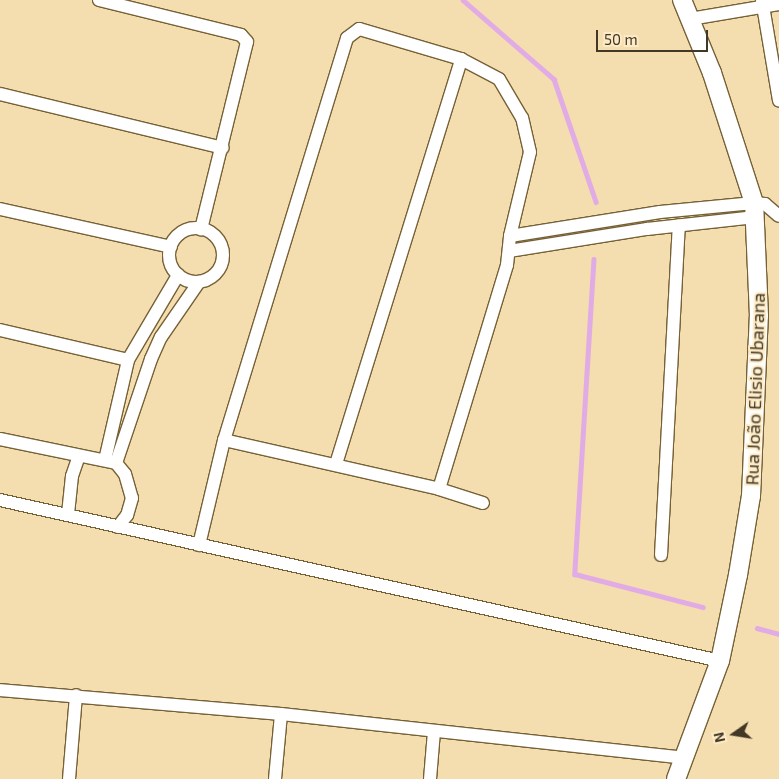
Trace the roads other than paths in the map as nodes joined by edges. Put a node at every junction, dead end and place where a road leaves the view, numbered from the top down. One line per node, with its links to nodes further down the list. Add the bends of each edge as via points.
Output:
1 (99, 0): 9 (street, via 245,38 248,44)
2 (682, 0): 5 (street, Rua João Elisio Ubarana)
3 (762, 4): 4 (street); 5 (street); 8 (street)
4 (779, 4)
5 (690, 19): 11 (street, Rua João Elisio Ubarana)
6 (461, 59): 16 (street, via 499,79 513,99 528,134 530,152); 24 (street, via 366,30 359,29 347,38); 27 (street)
7 (0, 94): 9 (street)
8 (779, 101)
9 (223, 148): 15 (street)
10 (779, 203): 11 (street)
11 (758, 208): 13 (street); 14 (street); 16 (street, via 660,212); 35 (street, Rua João Elisio Ubarana, via 759,316 751,496)
12 (0, 209): 17 (street)
13 (779, 216)
14 (679, 225): 18 (street); 34 (street)
15 (201, 229): 17 (street, via 179,234); 20 (street, via 219,241 223,256 213,276)
16 (510, 236): 18 (street)
17 (171, 247): 19 (street, via 170,262)
18 (509, 251): 28 (street)
19 (178, 275): 20 (street); 22 (street)
20 (199, 282): 26 (street, via 161,337)
21 (0, 330): 22 (street)
22 (128, 360): 26 (street)
23 (0, 438): 25 (street)
24 (224, 440): 27 (street); 33 (street)
25 (79, 456): 26 (street); 31 (street, via 72,476)
26 (110, 462): 32 (street, via 125,474 132,498 127,516)
27 (336, 464): 28 (street)
28 (439, 489): 30 (street)
29 (0, 500): 31 (street)
30 (483, 503)
31 (68, 514): 32 (street)
32 (118, 527): 33 (street)
33 (199, 544): 35 (street)
34 (661, 555)
35 (720, 661): 40 (street, Rua João Elisio Ubarana)
36 (0, 690): 37 (street)
37 (76, 695): 38 (street); 42 (street)
38 (281, 714): 39 (street); 43 (street)
39 (434, 731): 40 (street); 44 (street)
40 (684, 758): 41 (street, Rua João Elisio Ubarana)
41 (680, 778)
42 (70, 779)
43 (275, 779)
44 (430, 779)

